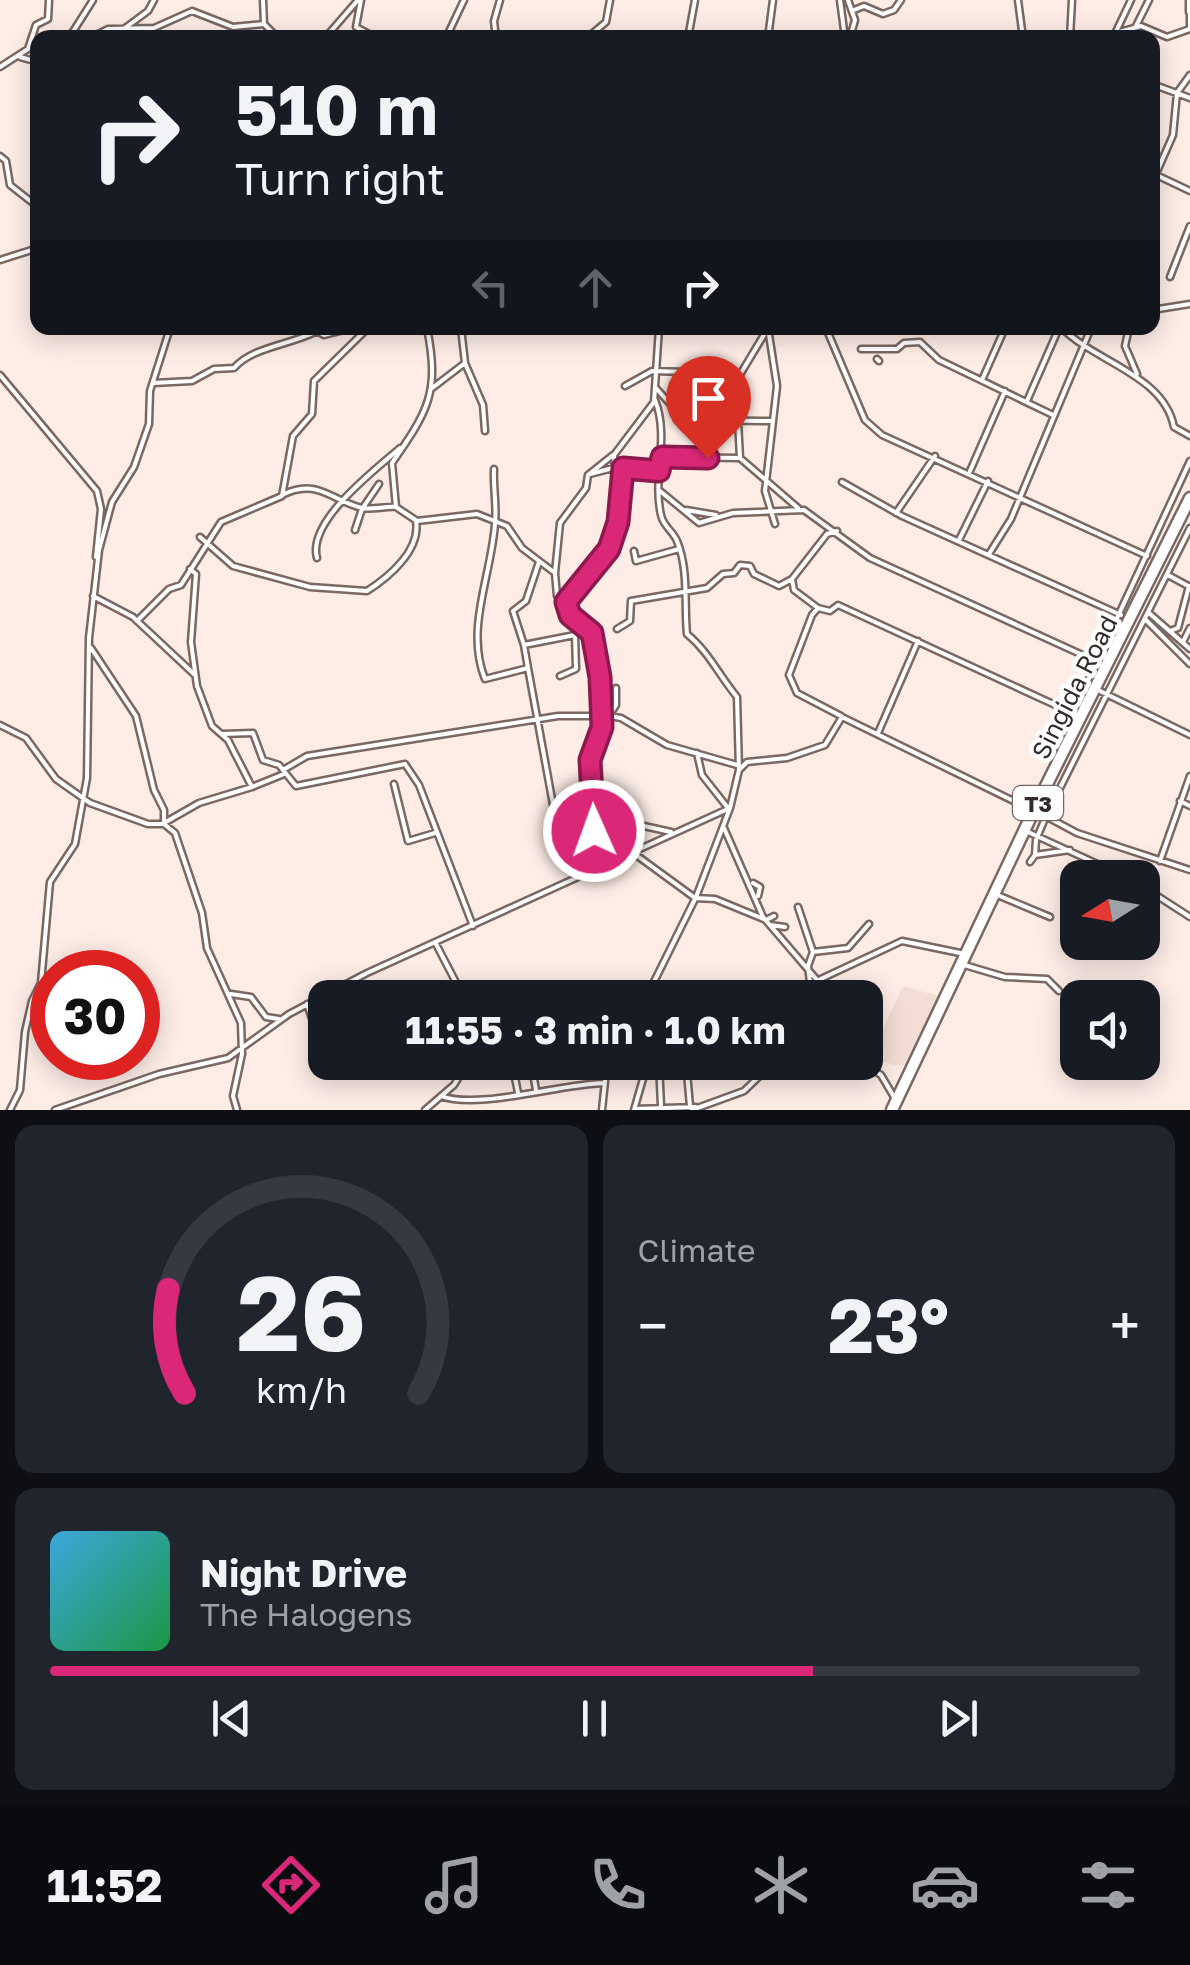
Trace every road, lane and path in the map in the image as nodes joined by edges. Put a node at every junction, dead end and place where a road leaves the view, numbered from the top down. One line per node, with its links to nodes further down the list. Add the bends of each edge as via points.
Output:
1 (49, 0): 24 (street, via 48,20)
2 (154, 0): 23 (street)
3 (263, 0): 21 (street)
4 (360, 0): 28 (street); 29 (street, via 356,27)
5 (464, 0): 30 (street)
6 (500, 0): 31 (street)
7 (610, 0): 32 (street, via 608,20)
8 (695, 0): 33 (street)
9 (773, 0): 34 (street)
10 (840, 0): 35 (street)
11 (848, 0): 19 (street)
12 (901, 0): 19 (street, via 887,14 864,6)
13 (1018, 0): 37 (street)
14 (1072, 0): 38 (street)
15 (1131, 0): 39 (street)
16 (1149, 0): 22 (street)
17 (1189, 0): 20 (street)
18 (91, 1): 25 (street)
19 (854, 10): 36 (street)
20 (1190, 11): 42 (street, via 1190,29)
21 (264, 24): 23 (street, via 229,26 194,11 152,29); 27 (street)
22 (1136, 26): 40 (street); 41 (street)
23 (125, 28): 26 (street)
24 (35, 30)
25 (74, 30)
26 (118, 30)
27 (270, 30)
28 (333, 30)
29 (361, 30)
30 (450, 30)
31 (495, 30)
32 (596, 30)
33 (689, 30)
34 (769, 30)
35 (846, 30)
36 (850, 30)
37 (1022, 30)
38 (1070, 30)
39 (1116, 30)
40 (1126, 30)
41 (1147, 30)
42 (1160, 35)
43 (30, 47): 44 (street)
44 (20, 57): 45 (street); 46 (street)
45 (30, 60)
46 (0, 67)
47 (1190, 75): 49 (street)
48 (1160, 87): 49 (street)
49 (1177, 92): 50 (street); 52 (street, via 1173,135)
50 (1190, 98)
51 (0, 156): 55 (street, via 10,185)
52 (1160, 162)
53 (1160, 177): 54 (street)
54 (1190, 191)
55 (30, 201)
56 (1190, 226): 59 (street)
57 (30, 251): 58 (street)
58 (0, 260)
59 (1170, 277)
60 (1190, 304): 61 (street)
61 (1160, 309)
62 (168, 335): 87 (street)
63 (304, 335): 87 (street, via 241,358 234,368)
64 (361, 335): 118 (street, via 314,381 312,414 294,436)
65 (427, 335): 91 (street)
66 (462, 335): 80 (street)
67 (655, 335): 77 (street)
68 (658, 335): 77 (street)
69 (764, 335): 85 (street)
70 (769, 335): 97 (street)
71 (829, 335): 102 (street, via 864,420)
72 (1001, 335): 86 (street)
73 (1058, 335): 94 (street)
74 (1070, 335): 78 (street)
75 (1089, 335): 78 (street)
76 (1128, 335): 83 (street, via 1124,346)
77 (658, 341): 81 (street)
78 (1084, 345): 83 (street); 95 (street)
79 (860, 349): 86 (street, via 895,350 920,342 939,360)
80 (465, 363): 91 (street); 98 (street, via 483,406)
81 (655, 372): 82 (street); 88 (street); 89 (street)
82 (722, 373)
83 (1137, 374): 99 (street, via 1174,427)
84 (0, 375): 146 (street, via 97,491)
85 (738, 378)
86 (982, 380): 92 (street)
87 (153, 382): 146 (street, via 149,424 134,468 112,502)
88 (625, 386)
89 (654, 387): 93 (street); 96 (street, via 678,420)
90 (728, 389): 96 (street)
91 (429, 391): 100 (street, via 426,414)
92 (1005, 391): 94 (street); 110 (street)
93 (655, 398): 101 (street); 103 (street)
94 (1026, 402): 95 (street)
95 (1053, 415): 119 (street)
96 (738, 419): 97 (street); 104 (street)
97 (773, 421): 114 (street)
98 (485, 431)
99 (1190, 436)
100 (404, 445): 121 (street); 122 (street, via 392,463)
101 (614, 454): 106 (street); 111 (street)
102 (935, 456): 110 (street); 127 (street)
103 (662, 457): 104 (street); 109 (street)
104 (740, 458): 114 (street)
105 (1190, 461): 143 (street)
106 (614, 468): 107 (street); 111 (street); 116 (street)
107 (623, 468): 109 (street); 116 (street)
108 (494, 469): 130 (street)
109 (659, 471): 117 (street)
110 (970, 471): 112 (street)
111 (590, 474): 148 (street, via 560,523)
112 (988, 480): 119 (street); 138 (street)
113 (842, 482): 127 (street)
114 (767, 483): 124 (street); 126 (street)
115 (379, 484): 123 (street)
116 (618, 486): 154 (street, via 618,522 609,549)
117 (660, 491): 125 (street); 140 (street, via 662,520)
118 (282, 495): 121 (street, via 302,487); 139 (street, via 221,522)
119 (1019, 495): 142 (street); 143 (street)
120 (1190, 498): 176 (highway, Singida Road / T3)
121 (345, 499): 123 (street); 144 (street, via 328,516 314,546)
122 (396, 507): 123 (street); 129 (street)
123 (362, 508): 134 (street)
124 (798, 508): 126 (street); 132 (street)
125 (686, 510): 128 (street); 128 (street, via 700,523)
126 (773, 510): 128 (street); 131 (street)
127 (896, 513): 138 (street)
128 (717, 516)
129 (416, 521): 130 (street, via 477,514); 139 (street, via 407,554 367,591 279,581 226,562)
130 (495, 522): 145 (street); 172 (street, via 474,637 478,660 485,679)
131 (775, 524)
132 (825, 525): 135 (street); 136 (street)
133 (1190, 528): 149 (street)
134 (356, 530)
135 (837, 532): 136 (street); 170 (street, via 870,558)
136 (827, 534): 150 (street)
137 (200, 537): 139 (street)
138 (959, 540): 142 (street)
139 (209, 542): 147 (street)
140 (679, 549): 141 (street, via 636,560); 152 (street)
141 (634, 551)
142 (989, 554): 157 (street)
143 (1147, 556): 157 (street)
144 (317, 558)
145 (540, 562): 148 (street); 167 (street, via 526,601 513,611)
146 (97, 564): 153 (street)
147 (190, 569): 159 (street, via 182,584); 173 (street, via 196,574)
148 (556, 573): 154 (street, via 557,596)
149 (1168, 576): 151 (street); 156 (street)
150 (792, 579): 152 (street, via 779,586 740,565); 155 (street, via 794,590)
151 (1190, 586): 163 (street, via 1178,628)
152 (685, 594): 162 (street, via 631,602 630,620); 186 (street, via 688,637 707,650 738,700)
153 (93, 596): 159 (street); 168 (street)
154 (566, 607): 160 (street)
155 (818, 608): 165 (street, via 838,605); 179 (street, via 789,675 798,693)
156 (1149, 613): 158 (street); 163 (street)
157 (1121, 614): 170 (street)
158 (1146, 620): 171 (street); 176 (street)
159 (136, 621): 173 (street)
160 (581, 627): 164 (street); 178 (street, via 596,646)
161 (1190, 628): 166 (street)
162 (617, 629)
163 (1170, 631): 166 (street)
164 (575, 636): 167 (street); 174 (street, via 576,669)
165 (918, 641): 177 (street); 182 (street)
166 (1183, 642): 169 (street)
167 (524, 645): 172 (street)
168 (89, 646): 191 (street); 199 (street, via 136,716)
169 (1190, 649)
170 (1098, 662): 177 (street)
171 (1190, 664)
172 (528, 668): 180 (street)
173 (194, 675): 183 (street, via 212,726)
174 (560, 676)
175 (616, 688): 178 (street, via 616,705)
176 (1101, 692): 177 (highway, Singida Road / T3); 184 (street); 198 (street)
177 (1077, 715): 197 (highway, Singida Road / T3)
178 (606, 716): 180 (street); 185 (street); 214 (street, via 590,752 594,831)
179 (842, 717): 182 (street); 186 (street, via 822,746)
180 (538, 720): 187 (street, via 307,756); 196 (street)
181 (0, 725): 191 (street, via 26,738 56,779)
182 (878, 733): 197 (street)
183 (222, 734): 187 (street, via 253,733 263,760); 190 (street)
184 (1190, 735)
185 (697, 753): 186 (street); 195 (street, via 702,775)
186 (738, 768): 195 (street)
187 (284, 772): 190 (street); 203 (street, via 300,786 404,764 420,786)
188 (1190, 776): 192 (street)
189 (394, 784): 203 (street, via 408,841)
190 (252, 787): 199 (street, via 199,803)
191 (83, 798): 199 (street, via 104,810); 257 (street, via 75,844 50,882 42,983 32,1002 20,1090)
192 (1180, 801): 194 (street); 210 (street)
193 (607, 802): 202 (street, via 636,824)
194 (1190, 806)
195 (729, 808): 200 (street); 202 (street)
196 (554, 810)
197 (1034, 811): 198 (street); 201 (highway, Singida Road / T3)
198 (1046, 816): 204 (street); 209 (street)
199 (164, 824): 237 (street, via 178,839 209,954)
200 (724, 827): 216 (street); 218 (street, via 753,879)
201 (1025, 830): 204 (street); 215 (highway, Singida Road / T3)
202 (670, 832): 206 (street)
203 (435, 834): 226 (street)
204 (1038, 836): 205 (street); 207 (street)
205 (1070, 850): 207 (street); 208 (street)
206 (632, 852): 214 (street); 216 (street)
207 (1035, 855): 211 (street)
208 (1091, 860)
209 (1154, 860)
210 (1160, 860)
211 (1030, 862)
212 (1160, 862): 213 (street)
213 (1190, 870)
214 (582, 874): 226 (street)
215 (994, 894): 222 (street); 230 (highway, Singida Road / T3)
216 (694, 898): 221 (street, via 714,899); 233 (street)
217 (1160, 898): 223 (street)
218 (758, 906): 221 (street); 224 (street)
219 (798, 907): 229 (street)
220 (774, 916): 224 (street)
221 (752, 917): 224 (street)
222 (1050, 917)
223 (1190, 917)
224 (768, 922): 227 (street); 227 (street, via 786,930)
225 (869, 924): 229 (street, via 848,948)
226 (473, 926): 228 (street)
227 (783, 939): 231 (street)
228 (436, 944): 232 (street); 238 (street)
229 (814, 952): 231 (street)
230 (963, 959): 235 (street, via 902,941); 236 (street, via 1005,977 1046,979); 255 (highway, Singida Road / T3)
231 (810, 974): 234 (street)
232 (455, 980)
233 (655, 980)
234 (813, 980)
235 (816, 980)
236 (1059, 991)
237 (231, 994): 240 (street, via 248,995 264,1016); 241 (street)
238 (307, 1004): 239 (street); 240 (street)
239 (308, 1007)
240 (279, 1020): 241 (street)
241 (242, 1047): 258 (street, via 223,1060); 259 (street, via 233,1096)
242 (454, 1080): 253 (street)
243 (516, 1080): 252 (street)
244 (534, 1080): 251 (street)
245 (643, 1080): 262 (street)
246 (659, 1080): 254 (street)
247 (688, 1080): 256 (street)
248 (755, 1080): 256 (street, via 744,1091)
249 (883, 1080): 255 (street)
250 (604, 1082): 251 (street); 261 (street)
251 (536, 1090): 252 (street)
252 (518, 1093): 253 (street, via 470,1103)
253 (442, 1096): 260 (street)
254 (661, 1106): 256 (street); 262 (street)
255 (894, 1106)
256 (692, 1108)
257 (10, 1110)
258 (54, 1110)
259 (238, 1110)
260 (425, 1110)
261 (602, 1110)
262 (634, 1110)

